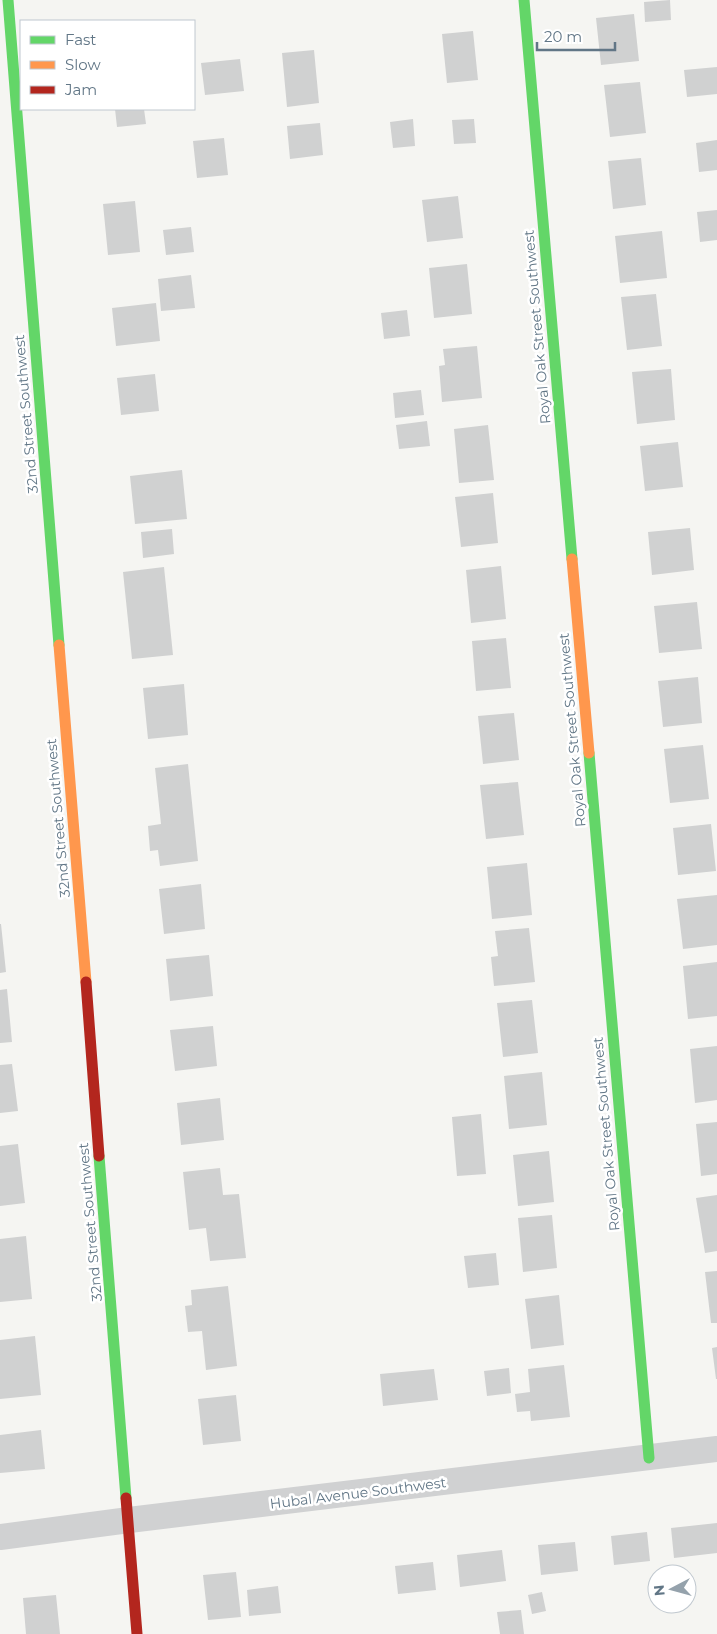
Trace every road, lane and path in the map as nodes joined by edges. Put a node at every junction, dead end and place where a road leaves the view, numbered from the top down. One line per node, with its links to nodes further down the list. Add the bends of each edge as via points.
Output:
1 (8, 0): 5 (street, 32nd Street Southwest)
2 (524, 0): 4 (street, Royal Oak Street Southwest)
3 (717, 1449): 4 (street, Hubal Avenue Southwest)
4 (649, 1458): 5 (street, Hubal Avenue Southwest)
5 (129, 1520): 6 (street, Hubal Avenue Southwest); 7 (street, 32nd Street Southwest)
6 (0, 1537)
7 (137, 1634)

